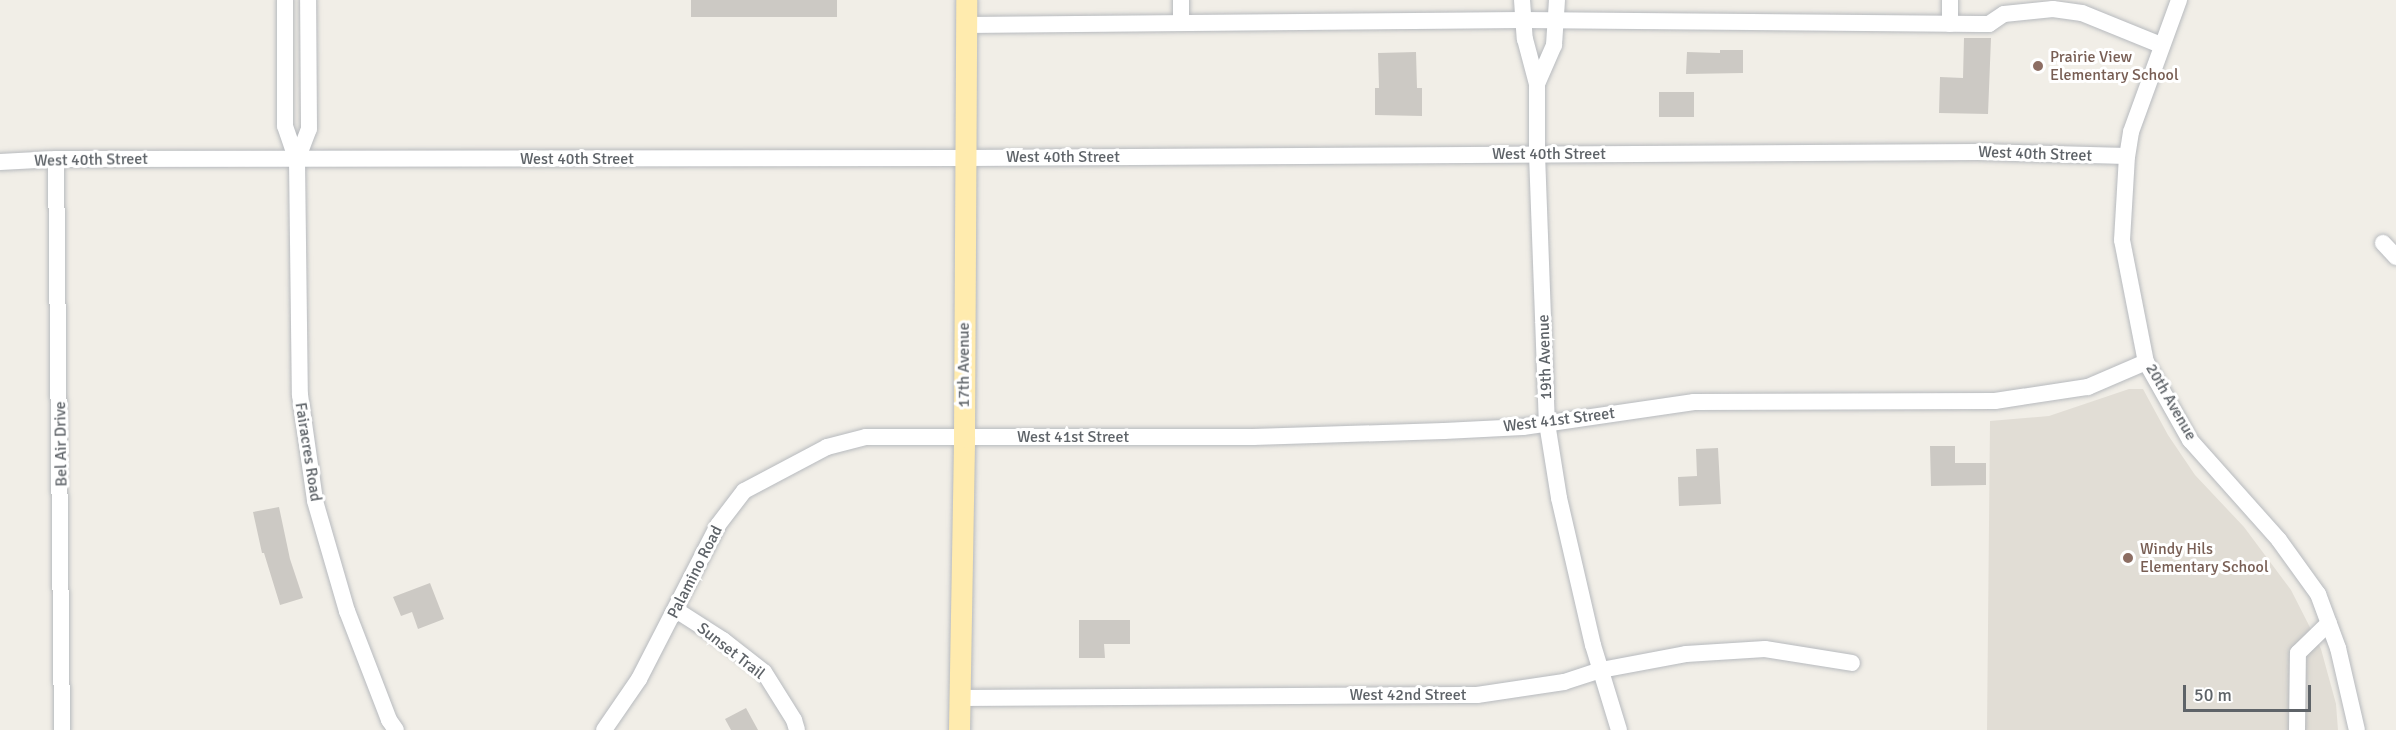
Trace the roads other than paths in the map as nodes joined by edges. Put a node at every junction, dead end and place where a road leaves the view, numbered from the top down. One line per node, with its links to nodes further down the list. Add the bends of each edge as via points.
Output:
1 (285, 0): 20 (street, Fairacres Road, via 285,126)
2 (308, 0): 20 (street, Fairacres Road, via 309,129)
3 (966, 0): 13 (main road, 17th Avenue)
4 (1181, 0): 11 (street)
5 (1522, 0): 9 (street, 19th Avenue)
6 (1557, 0): 10 (street, 19th Avenue)
7 (1950, 0): 12 (street)
8 (2179, 0): 14 (street, 20th Avenue)
9 (1522, 20): 10 (street); 11 (street); 15 (street, 19th Avenue)
10 (1556, 20): 12 (street); 15 (street, 19th Avenue, via 1549,61)
11 (1181, 22): 13 (street)
12 (1950, 24): 14 (street, via 1989,24 2004,14 2053,9 2082,13)
13 (966, 25): 18 (main road, 17th Avenue)
14 (2161, 45): 17 (street, 20th Avenue, via 2131,132)
15 (1537, 84): 16 (street, 19th Avenue)
16 (1537, 154): 17 (street, West 40th Street, via 1978,152); 18 (street, West 40th Street); 25 (street, 19th Avenue)
17 (2127, 156): 24 (street, 20th Avenue, via 2122,240)
18 (966, 158): 20 (street, West 40th Street); 26 (main road, 17th Avenue)
19 (56, 159): 20 (street, West 40th Street); 21 (street, West 40th Street); 32 (street, Bel Air Drive)
20 (297, 159): 33 (street, Fairacres Road, via 300,394 315,501 348,611)
21 (0, 162)
22 (2383, 243): 23 (street)
23 (2396, 256)
24 (2146, 362): 25 (street, West 41st Street, via 2088,387 1995,401 1694,402); 28 (street, 20th Avenue, via 2190,441 2279,540 2318,594)
25 (1547, 423): 26 (street, West 41st Street, via 1444,431 1253,436); 30 (street, 19th Avenue, via 1559,498)
26 (964, 437): 27 (street, Palamino Road, via 866,437 827,447 768,476 744,491 718,525); 31 (main road, 17th Avenue)
27 (676, 610): 34 (street, Palamino Road, via 639,680); 35 (street, Sunset Trail, via 764,672)
28 (2329, 623): 38 (street, via 2298,653); 39 (street, 20th Avenue)
29 (1852, 663): 30 (street, West 42nd Street, via 1765,649 1686,654)
30 (1601, 670): 31 (street, West 42nd Street, via 1564,682 1477,695); 37 (street, 19th Avenue)
31 (959, 698): 36 (main road, 17th Avenue)
32 (62, 730)
33 (396, 730)
34 (604, 730)
35 (797, 730)
36 (959, 730)
37 (1619, 730)
38 (2297, 730)
39 (2357, 730)

